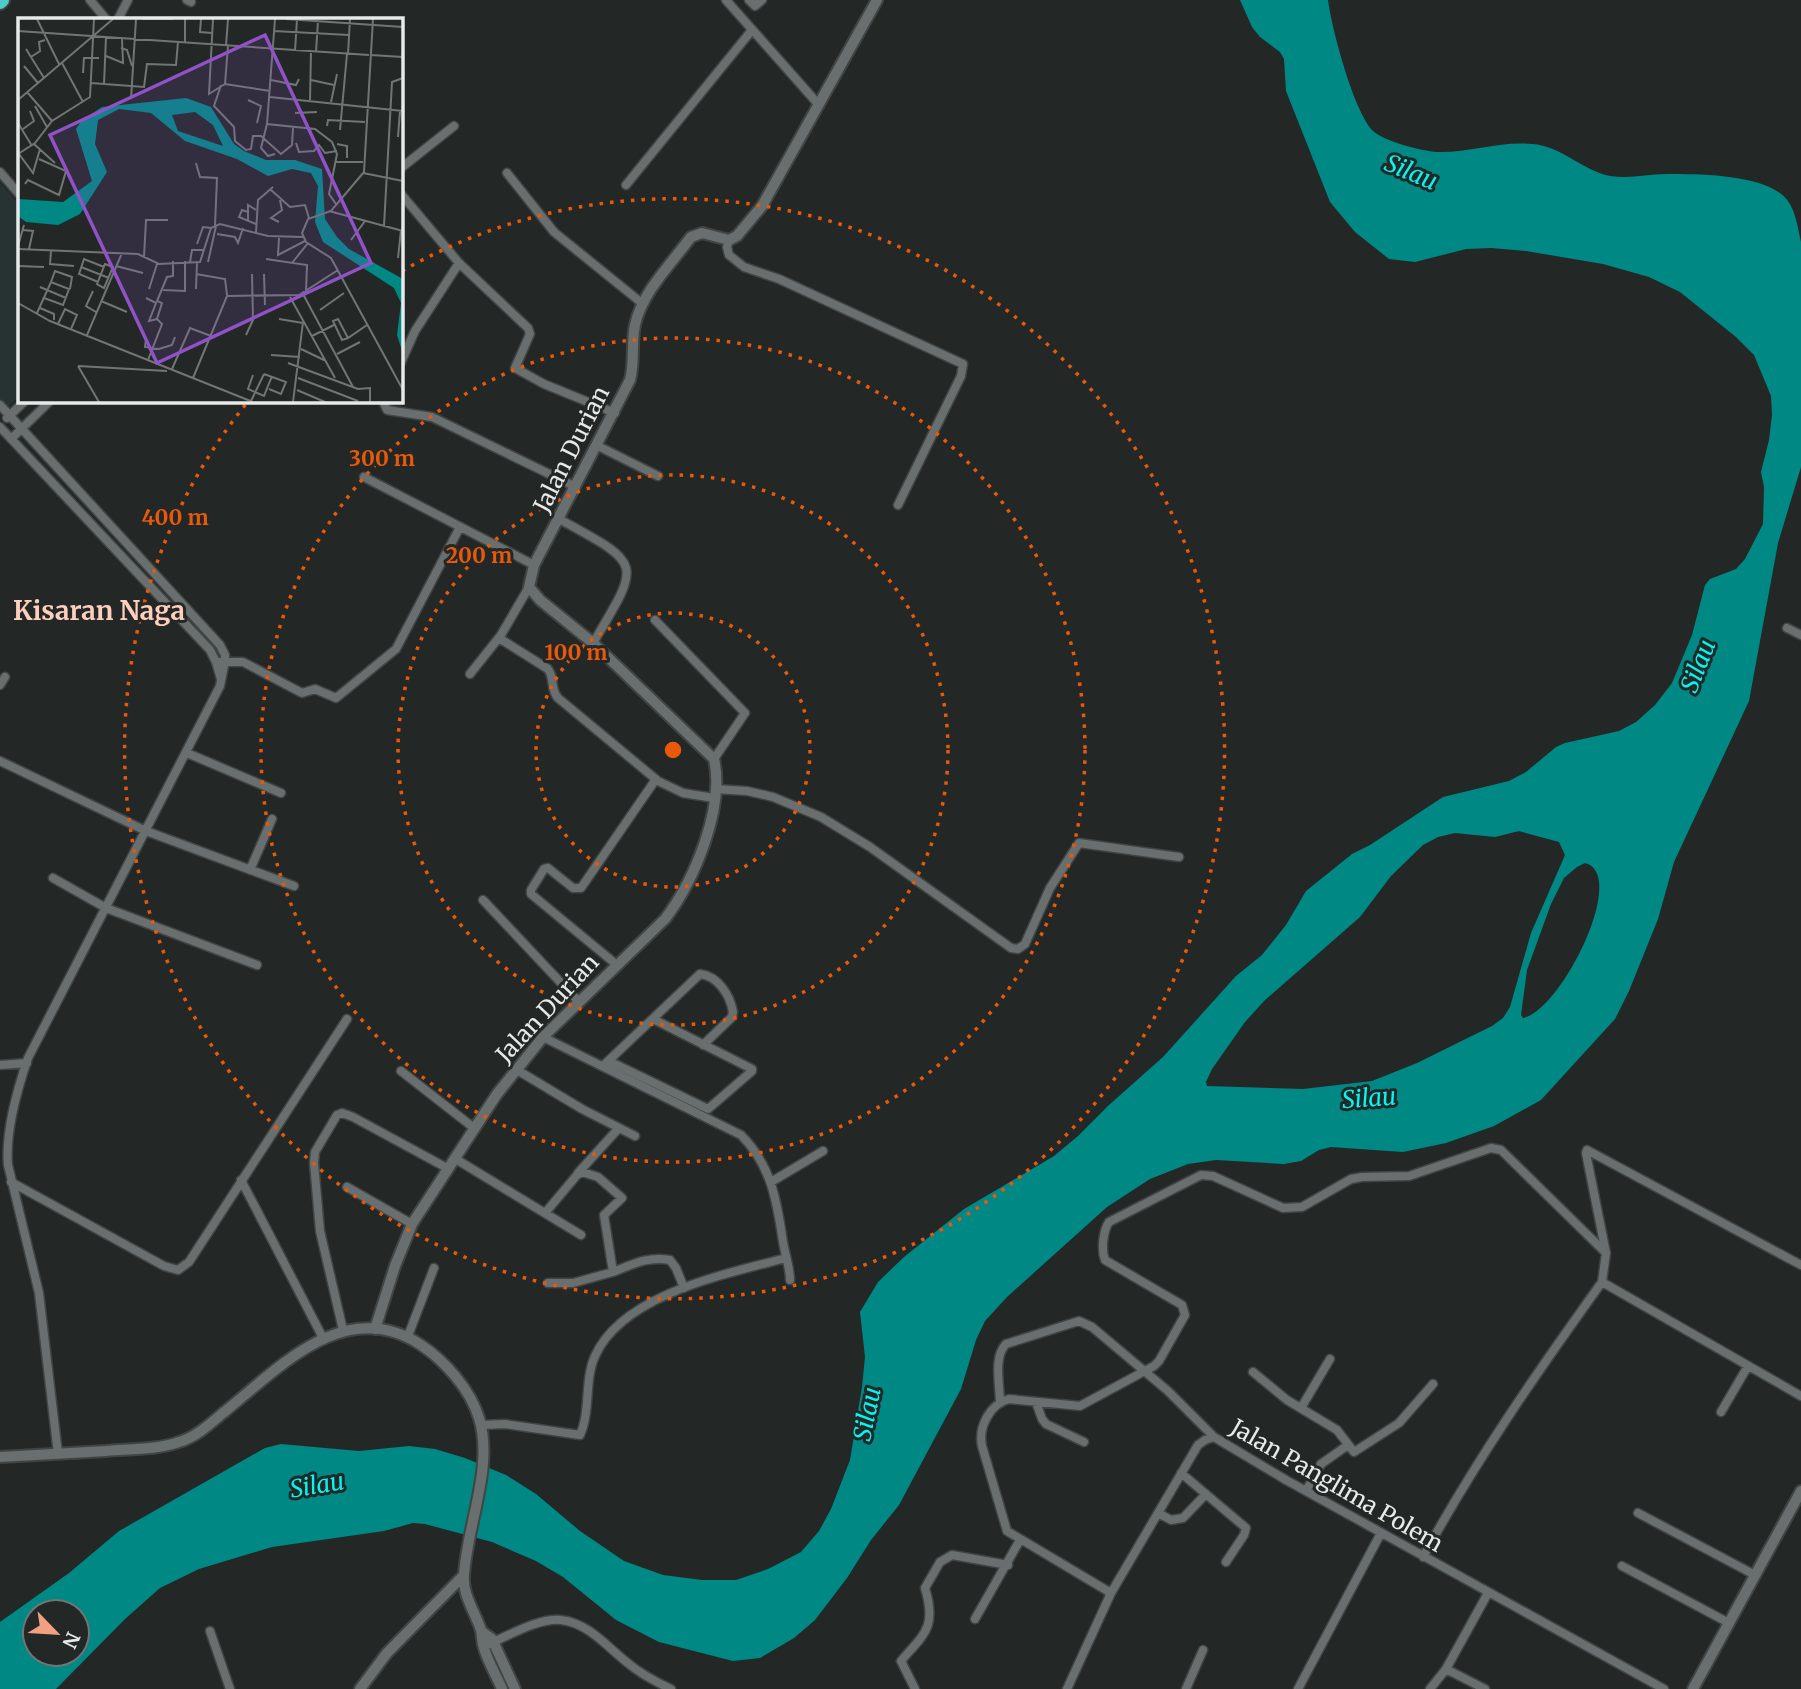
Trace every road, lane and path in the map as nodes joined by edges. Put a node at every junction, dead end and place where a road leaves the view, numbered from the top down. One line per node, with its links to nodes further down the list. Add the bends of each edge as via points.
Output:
1 (90, 0): 7 (street)
2 (128, 0): 8 (street)
3 (726, 0): 9 (street)
4 (749, 0): 5 (street, via 755,6)
5 (762, 0)
6 (877, 0): 10 (street)
7 (105, 18)
8 (119, 18)
9 (752, 30): 10 (street); 15 (street)
10 (820, 105): 18 (street, via 762,206)
11 (454, 126): 12 (street)
12 (402, 167)
13 (0, 172): 16 (street)
14 (507, 173): 20 (street, via 554,232)
15 (626, 185)
16 (18, 193)
17 (402, 193): 19 (street)
18 (729, 240): 20 (street, Jalan Durian, via 702,233 691,237); 35 (street, via 729,255 744,267 963,365)
19 (458, 263): 21 (street); 26 (street, via 530,330 514,368)
20 (643, 303): 26 (street, Jalan Durian, via 635,327 632,371)
21 (402, 360)
22 (25, 402): 27 (street)
23 (49, 402): 29 (street)
24 (383, 402): 34 (street, via 387,410 432,417)
25 (0, 405): 27 (street)
26 (615, 413): 31 (street, Jalan Durian)
27 (9, 416): 28 (street); 29 (street)
28 (0, 426): 30 (street)
29 (21, 429): 30 (street); 45 (street, via 220,645)
30 (11, 439): 45 (street)
31 (598, 446): 32 (street); 34 (street, Jalan Durian)
32 (658, 476)
33 (364, 477): 37 (street)
34 (576, 487): 36 (street, Jalan Durian)
35 (898, 505)
36 (559, 519): 38 (street, Jalan Durian); 44 (street, via 607,545 628,568 625,590)
37 (460, 527): 38 (street); 45 (street, via 396,649 341,696 332,698 315,689 302,693 243,662)
38 (534, 565): 39 (street, Jalan Durian)
39 (529, 587): 43 (street); 44 (street)
40 (655, 620): 50 (street, via 745,713)
41 (1787, 628): 42 (street)
42 (1801, 635)
43 (499, 638): 46 (street); 52 (street, via 545,666 558,698)
44 (593, 643): 50 (street)
45 (221, 662): 49 (street, via 222,682)
46 (470, 674)
47 (5, 677): 48 (street)
48 (0, 685)
49 (187, 753): 53 (street); 56 (street)
50 (714, 759): 54 (street, Jalan Durian)
51 (0, 761): 56 (street)
52 (656, 779): 54 (street, via 683,793); 64 (street, via 581,888 573,888 548,868 531,890)
53 (281, 793)
54 (714, 794): 57 (street, via 747,791 821,817 1018,949 1025,944 1050,888 1079,843); 64 (street, Jalan Durian, via 710,832 679,899)
55 (272, 819): 58 (street)
56 (146, 831): 58 (street); 62 (street)
57 (1179, 857)
58 (250, 870): 60 (street)
59 (53, 878): 62 (street)
60 (294, 886)
61 (483, 900): 65 (street)
62 (106, 908): 63 (street); 70 (street)
63 (257, 965)
64 (617, 965): 65 (street, Jalan Durian)
65 (579, 1002): 68 (street, Jalan Durian)
66 (347, 1019): 82 (street)
67 (653, 1019): 69 (street); 69 (street, via 700,974 709,976 718,981 733,1012); 71 (street)
68 (543, 1037): 71 (street); 73 (street, Jalan Durian)
69 (703, 1045): 71 (street, via 753,1070 708,1109)
70 (27, 1063): 72 (street); 79 (street)
71 (606, 1064): 84 (street, via 741,1135 763,1162)
72 (0, 1065)
73 (517, 1070): 75 (street, Jalan Durian); 76 (street)
74 (401, 1071): 75 (street)
75 (474, 1128): 80 (street, Jalan Durian)
76 (618, 1129): 77 (street); 81 (street)
77 (635, 1136)
78 (823, 1151): 84 (street)
79 (3, 1155): 83 (street)
80 (450, 1163): 86 (street); 87 (street, Jalan Durian); 99 (street, via 354,1117 337,1115 315,1152 314,1163 320,1231)
81 (577, 1175): 86 (street); 93 (street, via 598,1177 622,1198 604,1215)
82 (242, 1180): 83 (street, via 190,1262 178,1270); 101 (street)
83 (11, 1182): 116 (street, via 39,1293)
84 (771, 1182): 90 (street)
85 (347, 1187): 87 (street)
86 (545, 1213): 88 (street)
87 (412, 1224): 98 (street, Jalan Durian)
88 (581, 1235)
89 (1606, 1254): 91 (street, via 1587,1150); 95 (street); 104 (street, via 1495,1148 1409,1176 1351,1179 1295,1209 1201,1175 1106,1227 1105,1260 1182,1305 1185,1312 1160,1361)
90 (786, 1258): 94 (street); 97 (street)
91 (1801, 1265)
92 (434, 1268): 100 (street)
93 (613, 1272): 96 (street, via 573,1283); 97 (street, via 656,1257 670,1260)
94 (790, 1280)
95 (1602, 1282): 103 (street); 126 (street, via 1493,1437)
96 (548, 1283)
97 (684, 1288): 112 (street, via 631,1314 606,1335 594,1359 580,1435)
98 (375, 1329): 99 (street); 100 (street)
99 (343, 1330): 101 (street)
100 (408, 1336): 112 (street, via 446,1365 472,1401)
101 (323, 1338): 116 (street, via 180,1442 155,1448)
102 (1330, 1359): 110 (street)
103 (1748, 1366): 107 (street); 111 (street)
104 (1144, 1372): 108 (street, via 1080,1406); 109 (street, via 1079,1321 1006,1344 999,1357); 113 (street)
105 (1253, 1373): 110 (street)
106 (1433, 1384): 115 (street, via 1399,1423 1356,1452)
107 (1801, 1396)
108 (1036, 1402): 109 (street, via 1009,1399); 114 (street, via 1046,1424)
109 (1000, 1403): 125 (street, via 983,1424 981,1440 1007,1531)
110 (1301, 1408): 115 (street, via 1337,1430)
111 (1721, 1412)
112 (481, 1425): 131 (street, via 485,1450)
113 (1214, 1437): 118 (street, Jalan Panglima Polem, via 1198,1445); 119 (street, Jalan Panglima Polem)
114 (1084, 1442)
115 (1348, 1445): 119 (street, via 1321,1464)
116 (58, 1454): 117 (street)
117 (0, 1457)
118 (1181, 1474): 121 (street); 122 (street, Jalan Panglima Polem)
119 (1306, 1491): 124 (street, Jalan Panglima Polem)
120 (1801, 1491): 130 (street)
121 (1206, 1494): 122 (street, via 1184,1518 1171,1520); 127 (street, via 1246,1528)
122 (1158, 1513): 132 (street, Jalan Panglima Polem)
123 (1638, 1513): 130 (street)
124 (1381, 1533): 126 (street, Jalan Panglima Polem); 148 (street)
125 (1020, 1540): 128 (street); 132 (street)
126 (1423, 1557): 133 (street, Jalan Panglima Polem)
127 (1226, 1562)
128 (1008, 1565): 134 (street); 145 (street, via 952,1555 940,1563 925,1588 931,1607 923,1639 901,1661)
129 (1622, 1566): 135 (street)
130 (1755, 1575): 135 (street)
131 (463, 1576): 137 (street); 141 (street, via 387,1653)
132 (1111, 1592): 146 (street, Jalan Panglima Polem)
133 (1488, 1593): 139 (street); 151 (street, Jalan Panglima Polem)
134 (975, 1619)
135 (1729, 1623): 152 (street)
136 (210, 1630): 140 (street)
137 (488, 1644): 142 (street); 143 (street); 144 (street, via 547,1621 578,1624 629,1665)
138 (1203, 1650): 147 (street)
139 (1446, 1669): 149 (street); 150 (street)
140 (230, 1689)
141 (360, 1689)
142 (502, 1689)
143 (515, 1689)
144 (671, 1689)
145 (915, 1689)
146 (1067, 1689)
147 (1186, 1689)
148 (1298, 1689)
149 (1430, 1689)
150 (1485, 1689)
151 (1664, 1689)
152 (1693, 1689)

